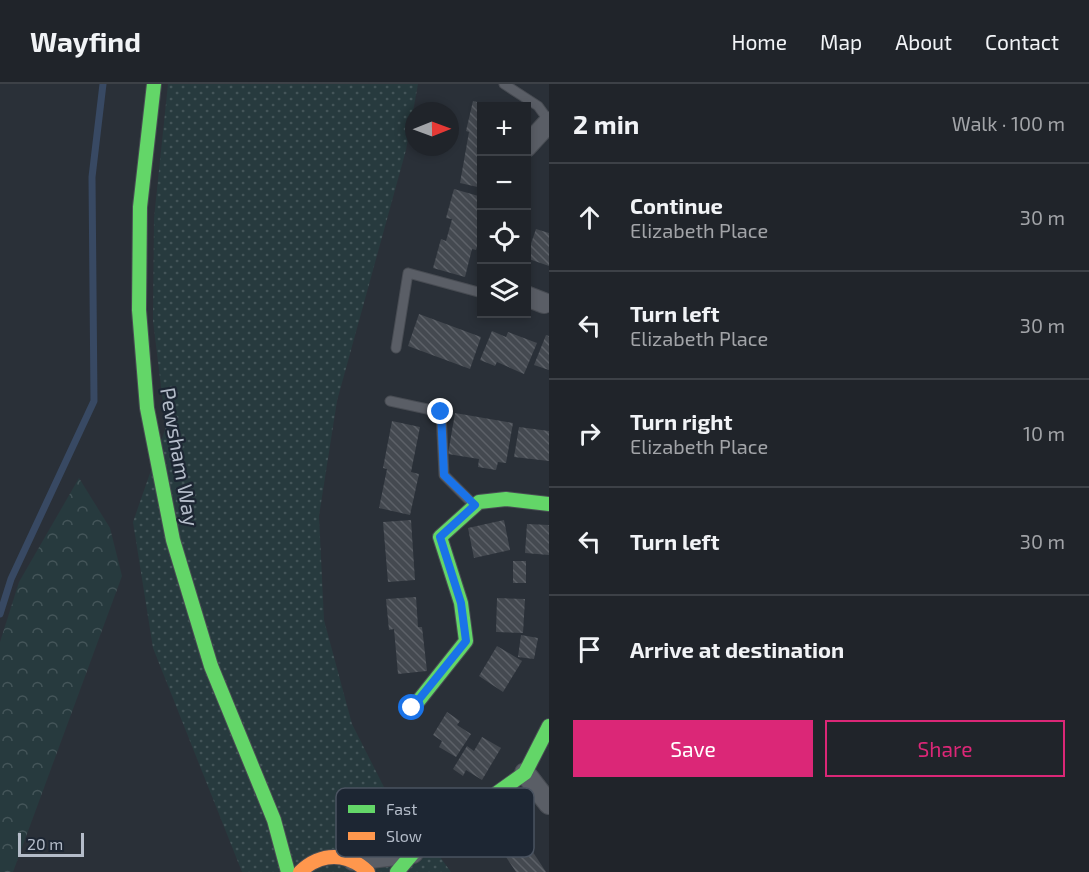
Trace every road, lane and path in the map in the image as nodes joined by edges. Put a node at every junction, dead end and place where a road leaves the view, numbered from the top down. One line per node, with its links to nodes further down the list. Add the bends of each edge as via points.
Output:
1 (153, 84): 15 (main road, Pewsham Way, via 140,207 139,310 147,408 173,540 211,666)
2 (504, 84): 3 (lane, via 538,106)
3 (549, 121): 4 (street)
4 (531, 141)
5 (477, 292): 6 (lane, via 408,273)
6 (396, 348)
7 (390, 401): 9 (lane, via 441,412 444,475)
8 (549, 504): 9 (main road, via 506,499)
9 (475, 505): 10 (main road, via 440,537 461,603 466,641)
10 (412, 708)
11 (549, 726): 12 (main road)
12 (525, 773): 13 (main road); 14 (street)
13 (504, 788)
14 (549, 804)
15 (274, 820): 16 (main road); 22 (main road, Pewsham Way)
16 (291, 832)
17 (336, 855): 23 (main road, via 322,853)
18 (342, 857): 21 (main road)
19 (397, 857): 21 (street)
20 (410, 857): 24 (main road)
21 (360, 866)
22 (288, 872)
23 (300, 872)
24 (397, 872)

